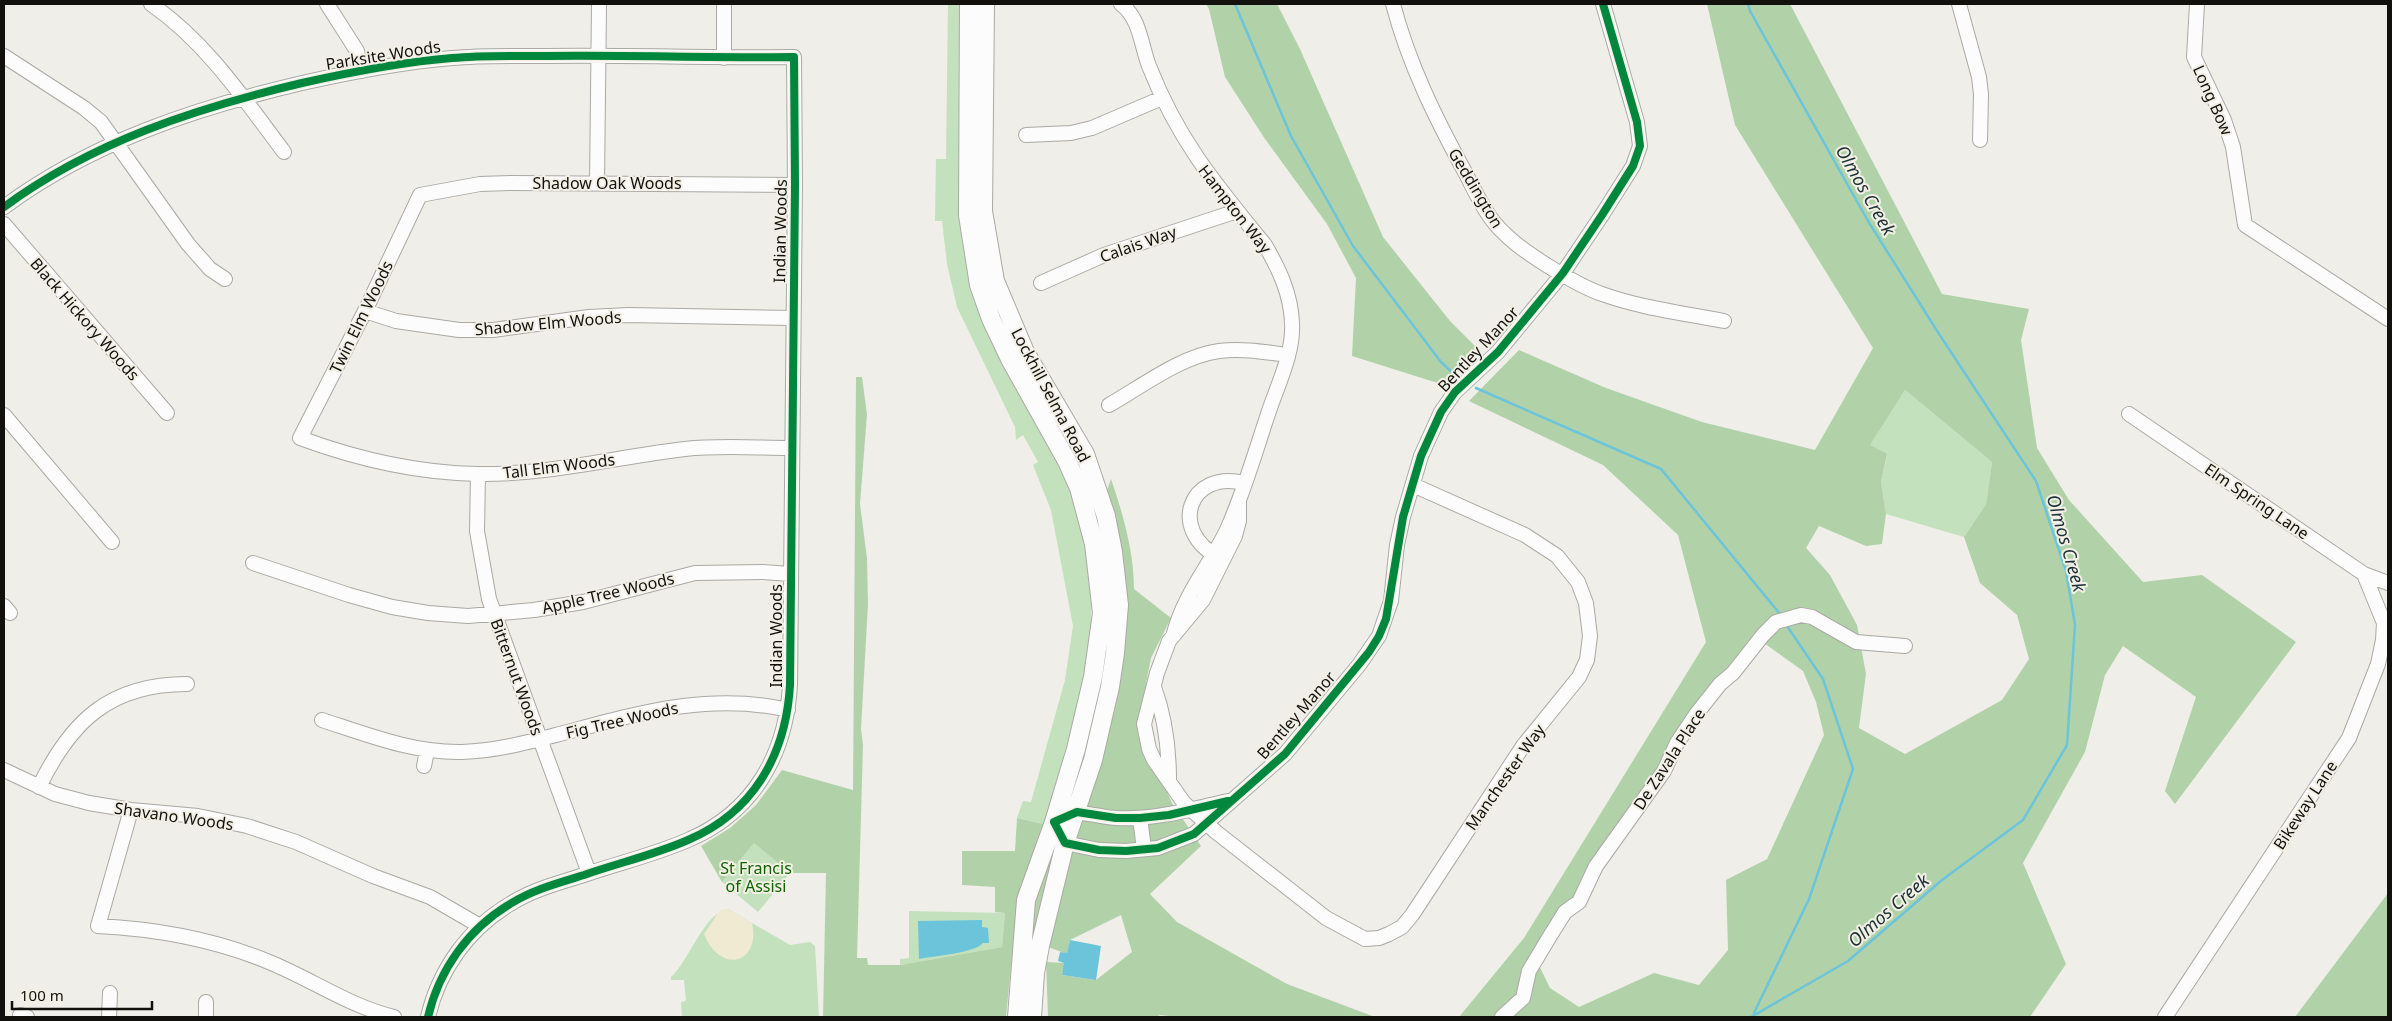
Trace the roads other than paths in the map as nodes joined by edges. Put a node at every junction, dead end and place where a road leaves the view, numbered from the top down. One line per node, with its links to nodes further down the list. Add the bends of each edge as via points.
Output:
1 (151, 4): 17 (street, via 205,50)
2 (327, 4): 16 (street, via 357,51)
3 (599, 4): 12 (street)
4 (724, 4): 15 (street)
5 (969, 4): 37 (main road, Lockhill Selma Road, via 968,215 972,253 991,319)
6 (986, 4): 37 (main road, Lockhill Selma Road, via 983,211 995,281)
7 (1121, 4): 18 (street, Hampton Way, via 1132,15)
8 (1393, 4): 29 (street, Geddington, via 1422,89 1486,211 1505,234)
9 (1603, 4): 29 (street, Bentley Manor, via 1637,122 1640,146 1633,166)
10 (1959, 4): 20 (street, via 1979,77)
11 (2197, 4): 34 (street, Long Bow, via 2194,57 2233,146 2245,225)
12 (599, 55): 15 (street, Parksite Woods); 16 (street, Parksite Woods, via 468,57); 23 (street)
13 (4, 56): 21 (street, via 84,108 101,122)
14 (794, 57): 15 (street, Parksite Woods); 24 (street, Indian Woods)
15 (724, 58)
16 (362, 71): 17 (street, Parksite Woods)
17 (243, 97): 21 (street, Parksite Woods); 22 (street)
18 (1162, 98): 19 (street, via 1092,128); 27 (street, Hampton Way, via 1197,159)
19 (1026, 136)
20 (1980, 140)
21 (115, 142): 26 (street, Parksite Woods, via 38,183); 30 (street, via 188,244 210,269)
22 (284, 152)
23 (597, 183): 24 (street, Shadow Oak Woods); 25 (street, Shadow Oak Woods, via 480,184)
24 (795, 185): 33 (street, Indian Woods)
25 (420, 195): 32 (street, Twin Elm Woods)
26 (4, 207)
27 (1237, 211): 31 (street, Calais Way, via 1104,255); 36 (street, Hampton Way, via 1265,244 1290,301 1293,324)
28 (4, 224): 39 (street, Black Hickory Woods)
29 (1562, 273): 35 (street, Geddington, via 1601,294); 46 (street, Bentley Manor, via 1498,352 1467,379 1448,402 1421,456)
30 (225, 280)
31 (1041, 283)
32 (365, 311): 33 (street, Shadow Elm Woods, via 396,321 459,330 492,330 628,315); 42 (street, Twin Elm Woods)
33 (793, 318): 43 (street, Indian Woods)
34 (2388, 319)
35 (1724, 321)
36 (1288, 355): 38 (street, via 1248,350 1208,353 1180,364); 45 (street, Hampton Way)
37 (1018, 356): 68 (main road, Lockhill Selma Road, via 1085,454 1106,516 1116,574 1119,605 1112,670 1093,760); 70 (main road, Lockhill Selma Road, via 1088,514 1102,614 1093,677)
38 (1109, 405)
39 (166, 413)
40 (2129, 414): 51 (street, Elm Spring Lane)
41 (4, 415): 47 (street)
42 (300, 438): 44 (street, Tall Elm Woods, via 370,460 425,470)
43 (791, 448): 44 (street, Tall Elm Woods, via 687,449 533,472); 50 (street, Indian Woods)
44 (478, 474): 53 (street, Bitternut Woods, via 479,545)
45 (1244, 483): 48 (street, Hampton Way); 48 (street, via 1232,480 1210,484 1192,504 1190,519 1194,537)
46 (1413, 485): 65 (street, Bentley Manor, via 1397,545 1391,601 1379,636 1285,754); 71 (street, Manchester Way, via 1525,536 1557,556 1571,571 1578,582 1589,620 1587,660 1579,678 1523,746 1412,915 1402,927 1379,938 1364,939 1326,918)
47 (112, 542)
48 (1217, 557): 56 (street, Hampton Way, via 1203,600 1174,633)
49 (253, 563): 53 (street, Apple Tree Woods, via 392,607 468,616)
50 (790, 574): 53 (street, Apple Tree Woods, via 694,573 583,602); 57 (street, Indian Woods)
51 (2364, 574): 52 (street, Elm Spring Lane); 85 (street, Bikeway Lane, via 2384,623 2383,640 2378,664 2349,738)
52 (2388, 583)
53 (494, 614): 59 (street, Bitternut Woods)
54 (1905, 646): 84 (street, De Zavala Place, via 1856,642 1812,616 1801,615 1776,622 1697,713 1677,743 1664,772 1596,866 1579,902 1565,912 1550,936 1529,971 1523,998)
55 (187, 684): 64 (street, via 142,689 100,708 66,739)
56 (1154, 687): 63 (street, via 1167,740); 63 (street, Hampton Way, via 1147,707 1145,737 1154,760)
57 (788, 710): 59 (street, Fig Tree Woods, via 754,704 693,704 654,710); 74 (street, Indian Woods, via 782,737 767,770 752,792 719,823 688,840)
58 (322, 720): 60 (street, Fig Tree Woods)
59 (539, 739): 60 (street, Fig Tree Woods, via 495,749); 74 (street, Bitternut Woods)
60 (427, 751): 61 (street)
61 (424, 766)
62 (4, 770): 64 (street, Shavano Woods)
63 (1169, 780): 66 (street, Hampton Way, via 1184,803)
64 (39, 787): 67 (street, Shavano Woods, via 89,804)
65 (1228, 801): 66 (street, Bentley Manor); 71 (street, Bentley Manor)
66 (1192, 809): 69 (street, Bentley Manor); 71 (street, Hampton Way)
67 (130, 810): 75 (street, Shavano Woods, via 198,816 247,826 296,842 430,898); 80 (street, via 98,926 182,935 226,946 269,962 352,1003)
68 (1076, 812): 69 (street, Bentley Manor); 70 (street); 72 (main road, Lockhill Selma Road)
69 (1140, 818): 73 (street)
70 (1054, 822): 72 (street); 82 (main road, Lockhill Selma Road, via 1026,900)
71 (1208, 823): 73 (street, Bentley Manor, via 1176,842)
72 (1065, 843): 73 (street, Bentley Manor, via 1099,850); 83 (main road, Lockhill Selma Road, via 1037,964)
73 (1144, 849)
74 (589, 873): 75 (street, Indian Woods, via 528,894)
75 (480, 926): 81 (street, Indian Woods, via 446,970)
76 (110, 993): 78 (street)
77 (206, 1002): 79 (street)
78 (109, 1017)
79 (206, 1017)
80 (394, 1017)
81 (428, 1017)
82 (1016, 1017)
83 (1032, 1017)
84 (1502, 1017)
85 (2165, 1017)

